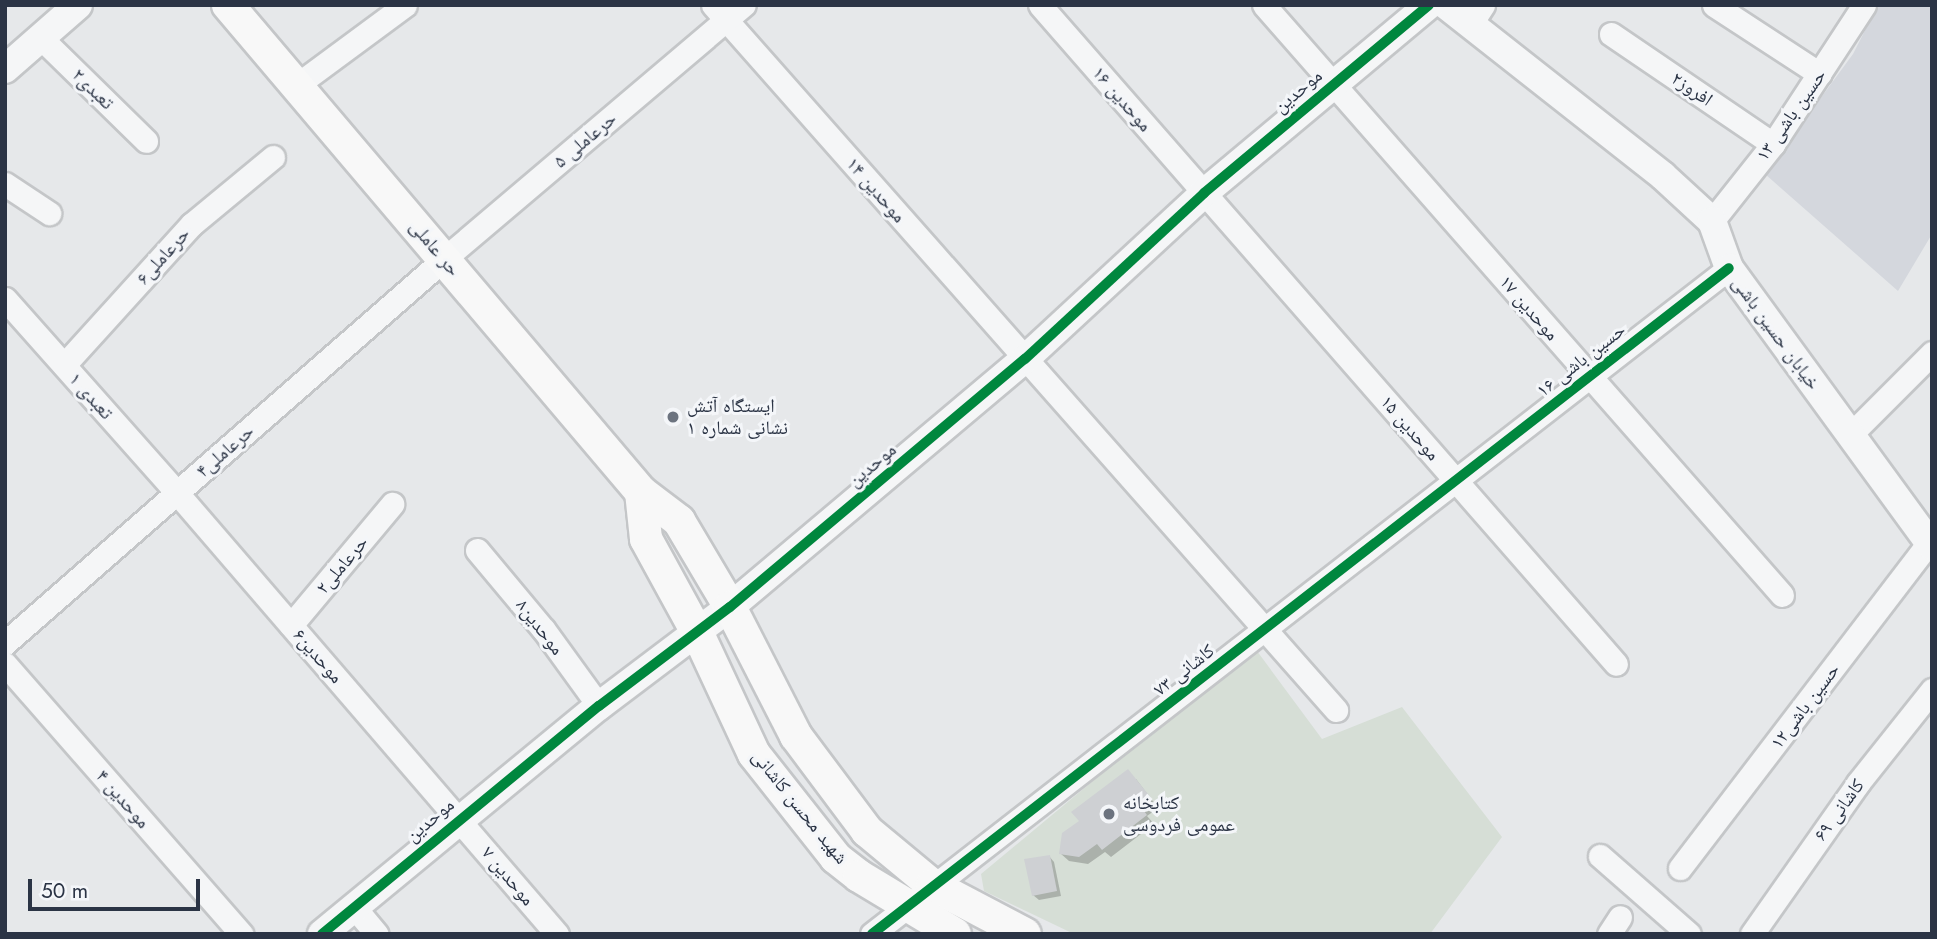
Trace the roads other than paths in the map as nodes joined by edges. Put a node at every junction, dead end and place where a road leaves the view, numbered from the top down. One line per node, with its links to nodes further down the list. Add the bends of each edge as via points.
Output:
1 (78, 5): 13 (street)
2 (228, 5): 17 (main road, حر عاملی)
3 (405, 5): 17 (street)
4 (1040, 5): 22 (street, موحدین ۱۶)
5 (1264, 5): 16 (street, موحدین ۱۷)
6 (1429, 5): 16 (street, موحدین)
7 (1446, 5): 11 (street, خیابان حسین باشی)
8 (1714, 5): 15 (street)
9 (1864, 5): 15 (street, حسین باشی ۱۳)
10 (728, 10): 25 (street, حرعاملی ۵); 29 (street, موحدین ۱۴)
11 (1477, 15): 24 (street, خیابان حسین باشی)
12 (1611, 34): 19 (street, افروز۲)
13 (41, 38): 14 (street); 18 (street, تعبدی۲)
14 (5, 69)
15 (1820, 74): 19 (street, حسین باشی ۱۳)
16 (1333, 84): 22 (street, موحدین); 31 (street, موحدین ۱۷)
17 (297, 85): 25 (main road, حر عاملی)
18 (146, 141)
19 (1773, 144): 24 (street, حسین باشی ۱۳)
20 (273, 157): 30 (street, حرعاملی۶, via 192,224)
21 (5, 184): 23 (street)
22 (1204, 193): 29 (street, موحدین); 33 (street, موحدین ۱۵)
23 (49, 214)
24 (1712, 222): 26 (street, خیابان حسین باشی)
25 (444, 259): 34 (main road, حر عاملی); 35 (street, حرعاملی۴)
26 (1729, 268): 31 (street, حسین باشی ۱۶); 32 (street, خیابان حسین باشی)
27 (5, 299): 30 (street, تعبدی ۱)
28 (1932, 353): 32 (street)
29 (1025, 359): 40 (street, موحدین); 42 (street, موحدین ۱۴)
30 (64, 365): 35 (street, تعبدی ۱)
31 (1589, 376): 33 (street, حسین باشی ۱۶); 39 (street, موحدین ۱۷)
32 (1850, 435): 37 (street, خیابان حسین باشی)
33 (1455, 480): 42 (street, کاشانی ۷۳); 46 (street, موحدین ۱۵)
34 (641, 492): 40 (main road, حر عاملی, via 679,522); 43 (main road, via 646,539)
35 (177, 493): 41 (street, موحدین۶); 44 (street, حرعاملی۴)
36 (392, 504): 41 (street, حرعاملی۲)
37 (1930, 542): 52 (street, حسین باشی۱۲)
38 (477, 550): 48 (street, موحدین۸)
39 (1782, 595)
40 (730, 607): 43 (street, موحدین); 53 (main road, شهید محسن کاشانی, via 796,736 867,831)
41 (291, 625): 50 (street, موحدین۶)
42 (1265, 630): 49 (street, موحدین ۱۴); 53 (street, کاشانی ۷۳)
43 (698, 634): 48 (street, موحدین); 55 (main road, شهید محسن کاشانی, via 754,754 836,858)
44 (5, 643)
45 (5, 664): 56 (street, موحدین ۴)
46 (1616, 664)
47 (1932, 691): 64 (street, کاشانی ۶۹, via 1858,783)
48 (599, 706): 50 (street, موحدین)
49 (1336, 710)
50 (459, 819): 54 (street, موحدین); 59 (street, موحدین ۷)
51 (1600, 856): 63 (street)
52 (1680, 868)
53 (932, 885): 55 (street, کاشانی ۷۳); 62 (main road, شهید محسن کاشانی)
54 (354, 907): 57 (street, موحدین); 58 (street)
55 (908, 907): 60 (street, کاشانی ۷۳); 61 (main road, شهید محسن کاشانی)
56 (241, 934)
57 (322, 934)
58 (377, 934)
59 (557, 934)
60 (872, 934)
61 (955, 934)
62 (1025, 934)
63 (1689, 934)
64 (1752, 934)

